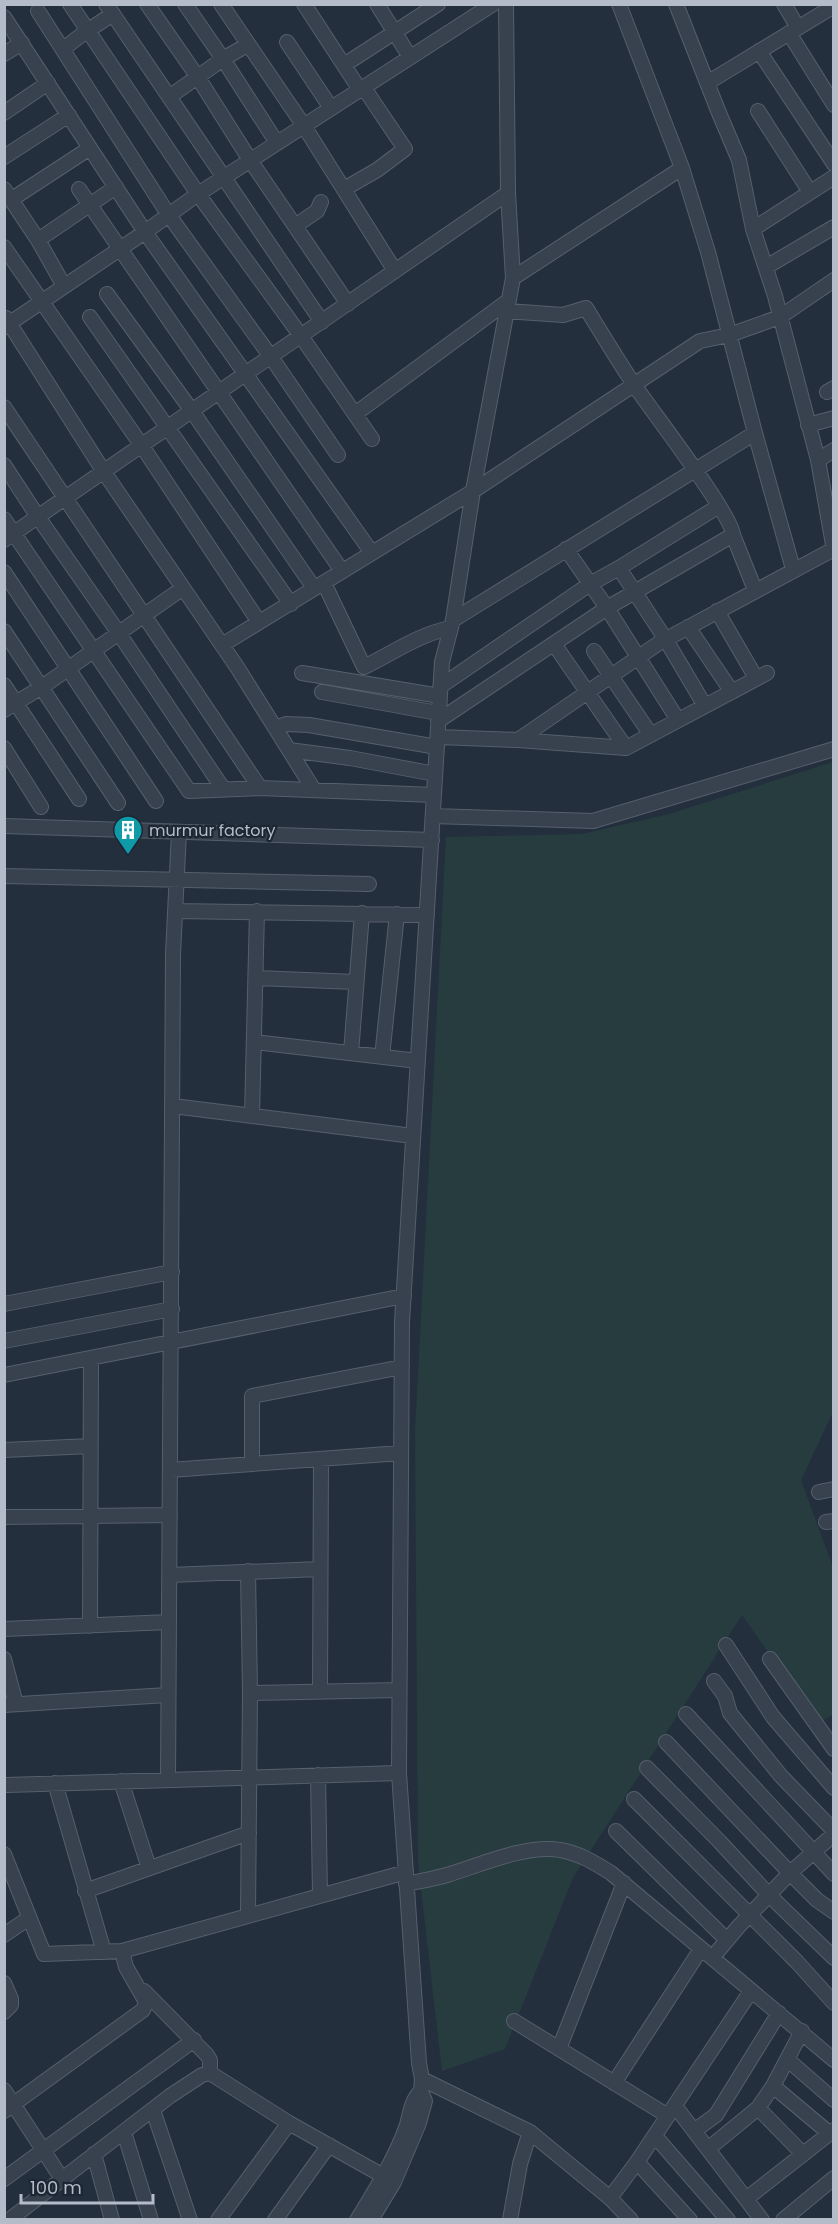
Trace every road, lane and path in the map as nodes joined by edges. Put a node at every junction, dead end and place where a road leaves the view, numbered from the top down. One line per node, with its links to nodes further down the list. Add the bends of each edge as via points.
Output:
1 (70, 4): 17 (street)
2 (147, 4): 29 (street)
3 (185, 4): 27 (street)
4 (221, 4): 22 (street)
5 (304, 4): 28 (street)
6 (377, 4): 19 (street)
7 (438, 4): 19 (street)
8 (493, 4): 26 (street)
9 (506, 4): 56 (street)
10 (619, 4): 47 (street)
11 (676, 4): 31 (street)
12 (784, 4): 18 (street)
13 (834, 6): 18 (street)
14 (110, 9): 17 (street); 33 (street)
15 (39, 11): 23 (street)
16 (4, 17): 21 (street)
17 (88, 30): 23 (street); 55 (street)
18 (794, 31): 24 (street); 34 (street)
19 (394, 32): 26 (street); 28 (street)
20 (287, 42): 35 (street)
21 (22, 43): 25 (street); 30 (street)
22 (247, 45): 27 (street); 39 (street)
23 (63, 49): 59 (street)
24 (759, 51): 31 (street); 42 (street)
25 (4, 54)
26 (410, 57): 32 (street)
27 (223, 59): 29 (street); 41 (street)
28 (344, 65): 32 (street)
29 (197, 76): 33 (street); 45 (street)
30 (48, 83): 37 (street); 38 (street)
31 (707, 83): 62 (street, via 739,160)
32 (360, 90): 35 (street); 52 (street, via 364,88 405,149)
33 (169, 97): 48 (street)
34 (834, 105)
35 (331, 108): 39 (street)
36 (758, 111): 53 (street)
37 (4, 113)
38 (69, 115): 43 (street); 44 (street)
39 (304, 126): 41 (street); 52 (street)
40 (834, 137): 42 (street)
41 (277, 143): 45 (street)
42 (821, 145): 46 (street)
43 (90, 148): 50 (street); 54 (street)
44 (4, 157)
45 (250, 160): 48 (street); 60 (street)
46 (834, 164)
47 (682, 168): 69 (street); 80 (street)
48 (224, 177): 55 (street); 79 (street)
49 (834, 177): 53 (street)
50 (116, 187): 58 (street); 63 (street)
51 (79, 189): 58 (street)
52 (344, 189): 68 (street)
53 (810, 192): 62 (street)
54 (8, 194): 64 (street)
55 (198, 194): 59 (street); 81 (street)
56 (508, 194): 68 (street); 69 (street)
57 (321, 202): 60 (street, via 317,211)
58 (90, 205): 64 (street); 66 (street)
59 (168, 214): 63 (street); 82 (street)
60 (295, 226): 74 (street)
61 (834, 227): 67 (street)
62 (753, 229): 67 (street)
63 (145, 232): 66 (street); 83 (street)
64 (38, 240): 71 (street)
65 (4, 247): 73 (street)
66 (119, 248): 71 (street); 85 (street)
67 (766, 267): 77 (street)
68 (395, 271): 74 (street)
69 (513, 278): 75 (street)
70 (834, 280): 77 (street)
71 (64, 286): 73 (street)
72 (107, 294): 87 (street)
73 (42, 302): 78 (street); 94 (street)
74 (348, 304): 79 (street)
75 (507, 306): 84 (street, via 563,315 586,308); 88 (street); 102 (street)
76 (90, 317): 91 (street)
77 (780, 317): 80 (street); 90 (street)
78 (6, 322): 100 (street)
79 (322, 322): 81 (street)
80 (729, 335): 84 (street, via 700,341); 92 (street)
81 (301, 336): 82 (street); 88 (street)
82 (271, 357): 83 (street); 96 (street)
83 (244, 375): 85 (street); 112 (street)
84 (634, 385): 99 (street); 102 (street)
85 (218, 393): 87 (street); 115 (street)
86 (4, 407): 103 (street)
87 (192, 411): 91 (street); 118 (street)
88 (355, 414): 93 (street)
89 (834, 418): 90 (street)
90 (808, 425): 97 (street)
91 (168, 428): 94 (street); 122 (street)
92 (755, 433): 99 (street); 114 (street)
93 (372, 439)
94 (142, 446): 100 (street); 126 (street)
95 (834, 450): 97 (street)
96 (338, 455)
97 (818, 460): 101 (street)
98 (4, 465): 106 (street)
99 (694, 470): 104 (street); 110 (street)
100 (104, 472): 103 (street); 119 (street)
101 (828, 475): 105 (street)
102 (473, 491): 112 (street); 127 (street)
103 (67, 498): 106 (street); 125 (street)
104 (719, 506): 108 (street); 113 (street)
105 (831, 516): 111 (street)
106 (38, 518): 109 (street); 130 (street)
107 (4, 519): 109 (street)
108 (733, 535): 120 (street); 121 (street)
109 (9, 537): 134 (street)
110 (566, 549): 117 (street); 127 (street)
111 (833, 549): 114 (street)
112 (372, 553): 115 (street)
113 (619, 568): 117 (street); 121 (street)
114 (793, 569): 120 (street)
115 (342, 571): 118 (street)
116 (4, 572): 137 (street)
117 (590, 584): 123 (street); 142 (street)
118 (319, 586): 122 (street); 127 (street, via 364,666)
119 (183, 588): 125 (street); 133 (street)
120 (755, 590): 124 (street)
121 (635, 591): 123 (street); 131 (street)
122 (291, 604): 126 (street)
123 (607, 608): 132 (street); 136 (street)
124 (717, 611): 128 (street); 144 (street, via 761,675)
125 (145, 615): 130 (street); 159 (street)
126 (259, 622): 133 (street)
127 (452, 624): 142 (street, via 442,662)
128 (688, 627): 131 (street); 144 (street)
129 (4, 631): 141 (street)
130 (118, 632): 134 (street); 160 (street)
131 (666, 640): 136 (street); 147 (street)
132 (554, 644): 145 (street); 148 (street)
133 (222, 645): 150 (street)
134 (93, 650): 137 (street); 160 (street, via 189,791)
135 (594, 651): 139 (street)
136 (639, 657): 139 (street); 149 (street)
137 (68, 668): 141 (street); 164 (street)
138 (302, 673): 142 (street)
139 (611, 676): 145 (street); 151 (street)
140 (4, 685): 146 (street)
141 (42, 687): 146 (street); 165 (street)
142 (441, 691): 148 (street)
143 (322, 692): 148 (street)
144 (732, 692): 147 (street)
145 (586, 693): 152 (street); 155 (street)
146 (10, 706): 163 (street)
147 (705, 706): 149 (street)
148 (438, 717): 153 (street)
149 (678, 720): 151 (street)
150 (275, 728): 153 (street, via 286,724 309,725); 157 (street)
151 (651, 735): 155 (street)
152 (518, 740): 153 (street); 155 (street)
153 (437, 742): 158 (street)
154 (4, 748): 166 (street)
155 (626, 748)
156 (834, 749): 167 (street, via 593,821)
157 (289, 750): 158 (street); 161 (street)
158 (435, 774): 162 (street)
159 (260, 788): 160 (street); 161 (street)
160 (224, 790)
161 (314, 790): 162 (street)
162 (434, 795): 167 (street)
163 (79, 800)
164 (156, 801)
165 (118, 803)
166 (41, 807)
167 (433, 816): 170 (street)
168 (4, 826): 169 (street)
169 (178, 832): 170 (street); 172 (street)
170 (432, 840): 178 (street)
171 (4, 876): 172 (street)
172 (177, 879): 173 (street); 174 (street)
173 (369, 884)
174 (175, 911): 175 (street); 185 (street)
175 (257, 911): 176 (street); 179 (street)
176 (362, 913): 177 (street); 180 (street)
177 (397, 914): 178 (street); 183 (street)
178 (427, 915): 184 (street)
179 (256, 978): 180 (street); 181 (street)
180 (357, 982): 182 (street)
181 (254, 1042): 182 (street); 186 (street)
182 (351, 1053): 183 (street)
183 (382, 1057): 184 (street)
184 (418, 1061): 187 (street)
185 (173, 1106): 186 (street); 188 (street)
186 (252, 1116): 187 (street)
187 (413, 1136): 189 (street)
188 (172, 1272): 190 (street); 191 (street)
189 (404, 1296): 193 (street); 195 (street)
190 (4, 1304)
191 (172, 1309): 192 (street); 193 (street)
192 (4, 1341)
193 (172, 1342): 194 (street); 202 (street)
194 (91, 1358): 196 (street); 197 (street)
195 (402, 1367): 199 (street); 201 (street, via 252,1396)
196 (4, 1375)
197 (90, 1446): 198 (street); 206 (street)
198 (4, 1450)
199 (401, 1453): 200 (street); 218 (street)
200 (321, 1459): 201 (street); 208 (street)
201 (252, 1464): 202 (street)
202 (170, 1470): 205 (street)
203 (834, 1489): 204 (street)
204 (819, 1492)
205 (170, 1515): 206 (street); 210 (street)
206 (90, 1516): 207 (street); 212 (street)
207 (4, 1517)
208 (320, 1569): 209 (street); 219 (street)
209 (248, 1572): 210 (street); 220 (street)
210 (170, 1575): 211 (street)
211 (169, 1622): 212 (street); 221 (street)
212 (90, 1626): 213 (street)
213 (4, 1629)
214 (726, 1646): 234 (street, via 773,1717)
215 (4, 1659): 222 (street)
216 (770, 1659): 225 (street)
217 (714, 1681): 238 (street, via 725,1696 730,1713)
218 (399, 1690): 219 (street); 227 (street)
219 (320, 1692): 220 (street)
220 (250, 1693): 229 (street)
221 (168, 1695): 222 (street); 230 (street)
222 (10, 1705)
223 (686, 1714): 239 (street)
224 (666, 1742): 242 (street)
225 (834, 1749)
226 (646, 1768): 248 (street)
227 (399, 1773): 228 (street); 244 (street)
228 (318, 1775): 229 (street); 247 (street)
229 (250, 1777): 230 (street); 237 (street)
230 (168, 1780): 231 (street)
231 (121, 1781): 232 (street); 241 (street)
232 (55, 1783): 233 (street); 246 (street)
233 (7, 1785)
234 (834, 1788)
235 (634, 1799): 251 (street)
236 (616, 1831): 254 (street)
237 (249, 1833): 241 (street); 250 (street)
238 (834, 1833): 239 (street)
239 (813, 1853): 242 (street); 243 (street)
240 (4, 1854): 252 (street)
241 (149, 1868): 246 (street)
242 (790, 1873): 248 (street); 249 (street)
243 (834, 1874)
244 (406, 1878): 245 (street, via 443,1876 541,1849 572,1852); 247 (street); 273 (street)
245 (624, 1883): 257 (street); 268 (street)
246 (85, 1891): 256 (street)
247 (320, 1895): 250 (street)
248 (769, 1895): 251 (street); 258 (street)
249 (834, 1912)
250 (248, 1914): 255 (street)
251 (750, 1914): 254 (street); 262 (street)
252 (29, 1918): 253 (street); 256 (street, via 44,1954)
253 (4, 1935)
254 (727, 1940): 257 (street)
255 (122, 1951): 256 (street); 260 (street)
256 (104, 1952)
257 (707, 1953): 261 (street); 272 (street)
258 (834, 1958)
259 (4, 1983): 263 (street, via 11,1999)
260 (135, 1983): 267 (street); 277 (street, via 146,2002 143,2010)
261 (751, 1991): 264 (street); 280 (street)
262 (834, 2003)
263 (4, 2012)
264 (779, 2013): 266 (street); 282 (street, via 716,2115)
265 (514, 2021): 268 (street)
266 (802, 2031): 269 (street); 270 (street)
267 (194, 2040): 271 (street, via 210,2061); 289 (street)
268 (559, 2049): 272 (street)
269 (788, 2060): 274 (street); 276 (street)
270 (834, 2060)
271 (210, 2073): 279 (street); 281 (street)
272 (614, 2083): 280 (street)
273 (421, 2085): 284 (street); 296 (street)
274 (773, 2086): 278 (street); 285 (street)
275 (4, 2090): 277 (street)
276 (834, 2100)
277 (9, 2108): 289 (street)
278 (758, 2108): 288 (street); 291 (street)
279 (153, 2110): 283 (street); 302 (street)
280 (672, 2111): 282 (street); 286 (street)
281 (289, 2123): 287 (street); 303 (street)
282 (694, 2131): 288 (street)
283 (124, 2132): 290 (street); 301 (street)
284 (530, 2132): 297 (street); 307 (street)
285 (831, 2132): 291 (street)
286 (655, 2136): 292 (street); 310 (street)
287 (329, 2145): 296 (street); 304 (street)
288 (708, 2149): 298 (street)
289 (43, 2151): 294 (street); 295 (street)
290 (94, 2154): 295 (street); 300 (street)
291 (803, 2154): 298 (street)
292 (638, 2162): 297 (street); 309 (street)
293 (834, 2178): 312 (street)
294 (4, 2179)
295 (62, 2179): 299 (street)
296 (389, 2180): 305 (street); 306 (street)
297 (610, 2198): 308 (street)
298 (746, 2199): 311 (street)
299 (9, 2220)
300 (112, 2220)
301 (151, 2220)
302 (190, 2220)
303 (218, 2220)
304 (275, 2220)
305 (357, 2220)
306 (371, 2220)
307 (510, 2220)
308 (631, 2220)
309 (690, 2220)
310 (728, 2220)
311 (762, 2220)
312 (783, 2220)

